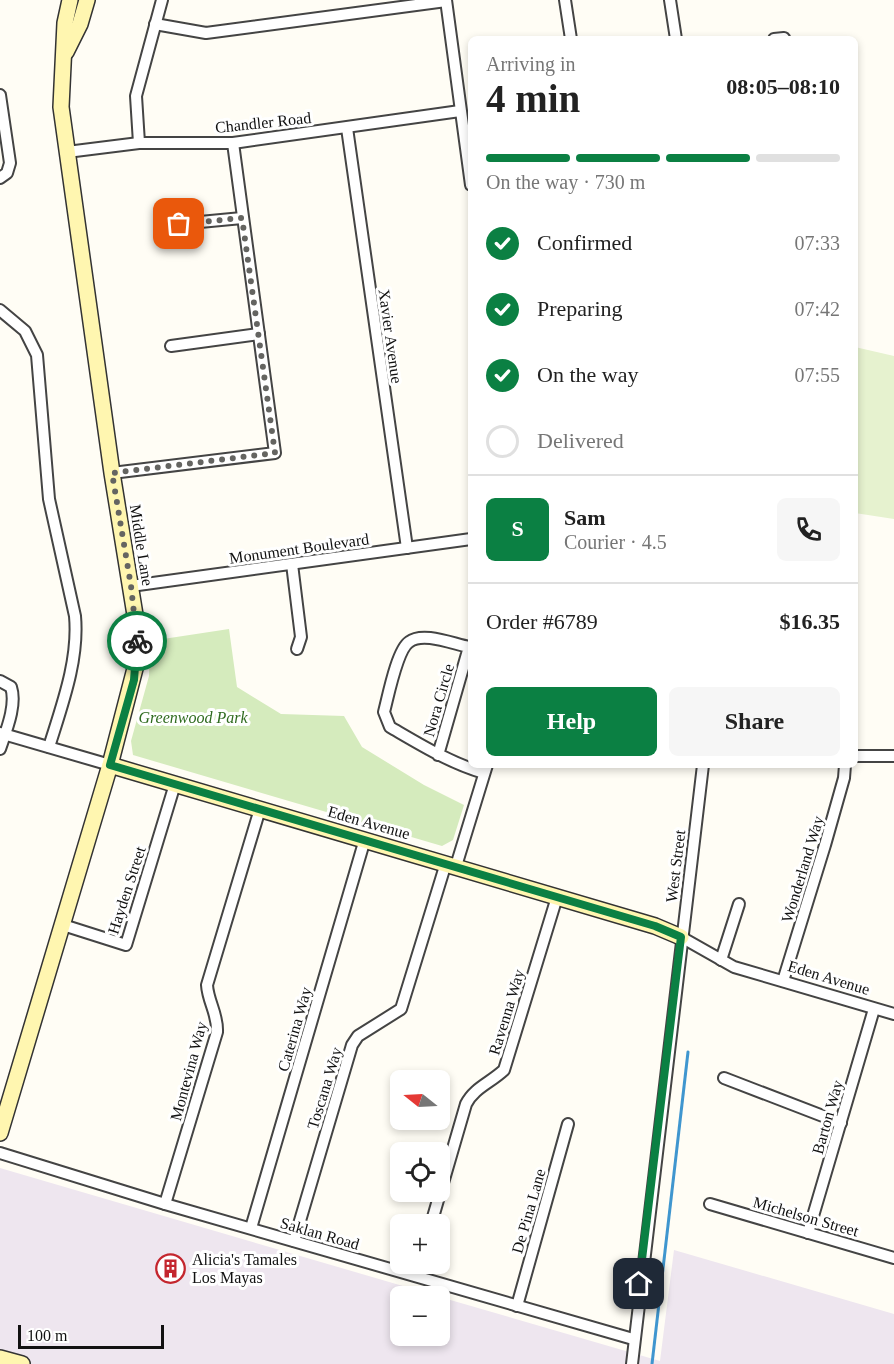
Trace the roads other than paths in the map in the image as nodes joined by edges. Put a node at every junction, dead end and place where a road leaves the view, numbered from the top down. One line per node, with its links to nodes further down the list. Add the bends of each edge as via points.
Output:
1 (70, 0): 10 (street, Middle Lane)
2 (87, 0): 10 (street, Middle Lane)
3 (162, 0): 7 (street)
4 (446, 0): 7 (street, via 206,33); 12 (street)
5 (565, 0): 8 (street)
6 (670, 0): 9 (street)
7 (155, 24): 14 (street, via 136,96)
8 (571, 36)
9 (676, 36)
10 (64, 54): 16 (street, Middle Lane, via 60,83)
11 (0, 95): 18 (street, via 10,163 7,173)
12 (460, 111): 13 (street, Chandler Road); 17 (street)
13 (346, 128): 15 (street, Chandler Road); 26 (street, Xavier Avenue)
14 (139, 143): 15 (street, Chandler Road); 16 (street, Chandler Road)
15 (233, 143): 19 (street)
16 (67, 152): 24 (street, Middle Lane)
17 (468, 165)
18 (0, 178)
19 (242, 218): 20 (street, via 179,224); 22 (street)
20 (163, 219)
21 (0, 310): 34 (street, via 25,331 37,355 49,499 75,616 73,664)
22 (259, 334): 23 (street); 24 (street, via 275,453)
23 (171, 346)
24 (112, 473): 28 (street, Middle Lane)
25 (468, 539): 26 (street, Monument Boulevard)
26 (407, 548): 27 (street, Monument Boulevard)
27 (292, 564): 28 (street, Monument Boulevard); 30 (street, via 301,637)
28 (131, 586): 40 (street, Middle Lane, via 138,657)
29 (468, 647): 36 (street, Nora Circle, via 420,638 410,641 402,649 384,712 390,727)
30 (297, 649)
31 (468, 650): 36 (street, Nora Circle)
32 (0, 681): 33 (street, via 13,692)
33 (2, 733): 34 (street, Eden Avenue); 35 (street)
34 (49, 747): 40 (street, Eden Avenue)
35 (0, 749)
36 (438, 755): 39 (street, Nora Circle)
37 (858, 756): 38 (street)
38 (894, 756)
39 (468, 764)
40 (110, 765): 44 (street, Eden Avenue); 50 (street, Middle Lane)
41 (703, 768): 51 (street, West Street)
42 (845, 768): 53 (street, Wonderland Way)
43 (486, 769): 47 (street, Toscana Way)
44 (175, 783): 45 (street, Eden Avenue); 50 (street, Hayden Street, via 126,945)
45 (260, 809): 46 (street, Eden Avenue); 61 (street, Montevina Way, via 207,985 218,1018 217,1032)
46 (365, 839): 47 (street, Eden Avenue); 64 (street, Caterina Way)
47 (451, 864): 48 (street, Eden Avenue); 66 (street, Toscana Way, via 401,1009 358,1036 352,1045)
48 (556, 897): 51 (street, Eden Avenue, via 666,929); 63 (street, Ravenna Way, via 504,1070 472,1092 466,1104)
49 (739, 904): 52 (street)
50 (63, 926): 59 (street, Middle Lane)
51 (681, 937): 52 (street, Eden Avenue); 70 (street, West Street)
52 (721, 960): 53 (street, Eden Avenue)
53 (783, 981): 54 (street, Eden Avenue)
54 (874, 1009): 55 (street, Eden Avenue); 57 (street, Barton Way)
55 (894, 1014)
56 (724, 1078): 57 (street)
57 (841, 1123): 65 (street, Barton Way)
58 (568, 1124): 69 (street, De Pina Lane)
59 (0, 1133)
60 (0, 1153): 61 (street, Saklan Road)
61 (165, 1204): 64 (street, Saklan Road)
62 (710, 1204): 65 (street, Michelson Street)
63 (434, 1214)
64 (251, 1228): 66 (street, Saklan Road)
65 (808, 1233): 67 (street, Michelson Street)
66 (294, 1241): 68 (street, Saklan Road)
67 (894, 1258)
68 (416, 1276): 69 (street, Saklan Road)
69 (517, 1306): 70 (street, Saklan Road)
70 (633, 1339): 73 (street, West Street)
71 (0, 1358): 72 (street)
72 (22, 1364)
73 (632, 1364)

